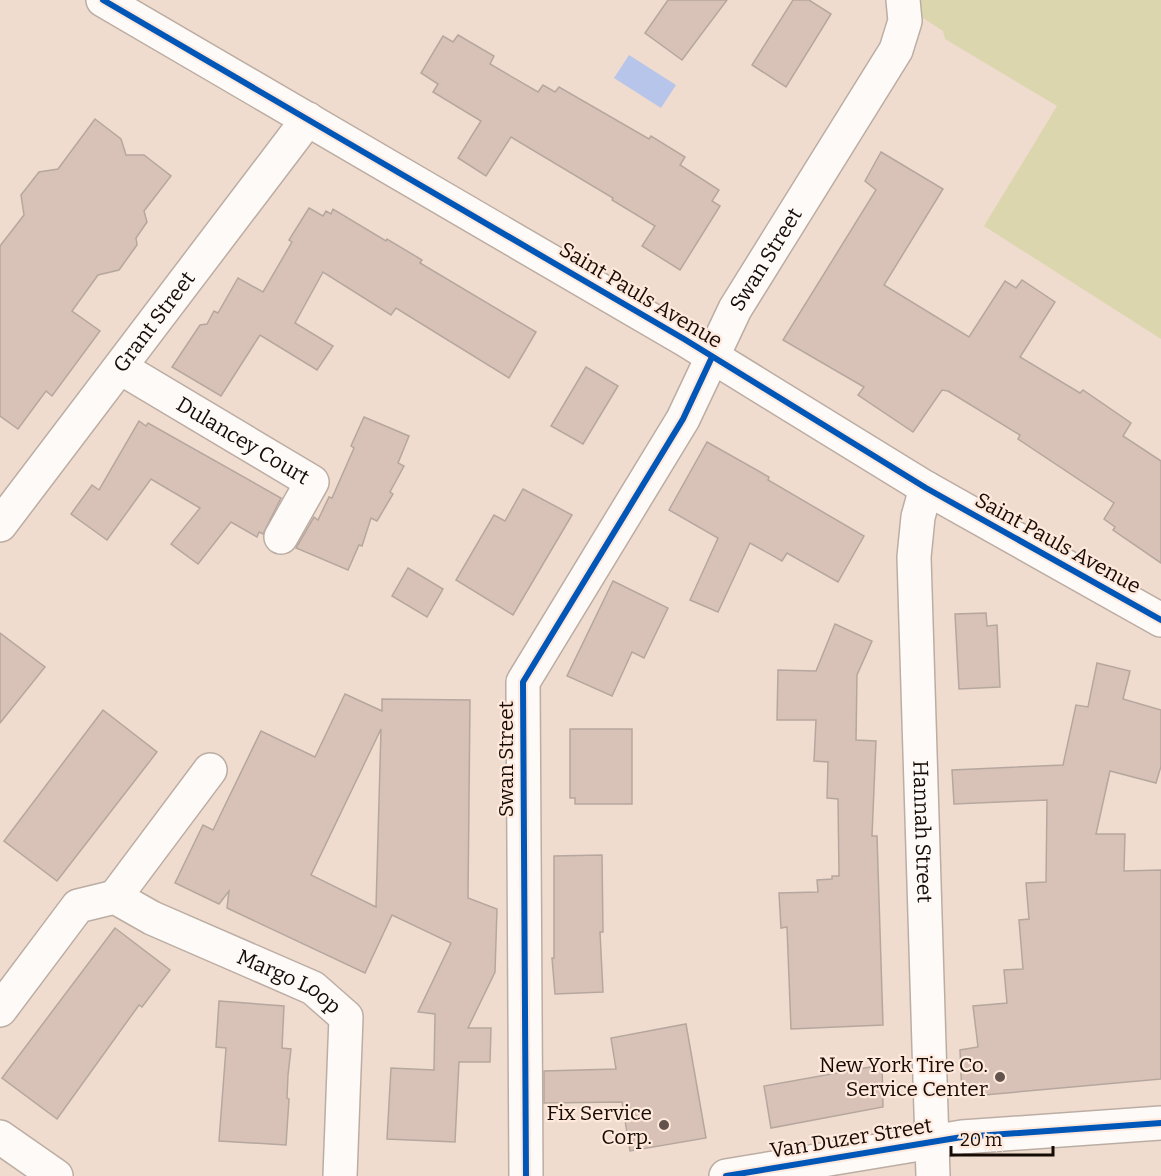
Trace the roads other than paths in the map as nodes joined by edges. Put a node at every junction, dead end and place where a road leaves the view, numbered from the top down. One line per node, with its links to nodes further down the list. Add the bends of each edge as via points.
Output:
1 (103, 0): 3 (street, Saint Pauls Avenue)
2 (903, 0): 4 (street, Swan Street, via 905,21 896,50 735,309)
3 (308, 119): 4 (street, Saint Pauls Avenue); 5 (street, Grant Street)
4 (712, 357): 6 (street, Saint Pauls Avenue); 19 (street, Swan Street, via 683,419 523,682)
5 (121, 368): 7 (street, Grant Street); 8 (street, Dulancey Court, via 312,482)
6 (926, 488): 9 (street, Saint Pauls Avenue); 15 (street, Hannah Street, via 916,525 914,557)
7 (0, 525)
8 (281, 537)
9 (1161, 620)
10 (210, 770): 11 (street)
11 (116, 897): 12 (street, via 78,906); 18 (street, Margo Loop, via 152,918 313,988 346,1017)
12 (0, 1010)
13 (1161, 1123): 15 (street, Van Duzer Street)
14 (0, 1137): 16 (street)
15 (931, 1142): 20 (street, Van Duzer Street); 21 (street, Hannah Street)
16 (56, 1176): 17 (street)
17 (63, 1176)
18 (340, 1176)
19 (525, 1176)
20 (726, 1176)
21 (933, 1176)

